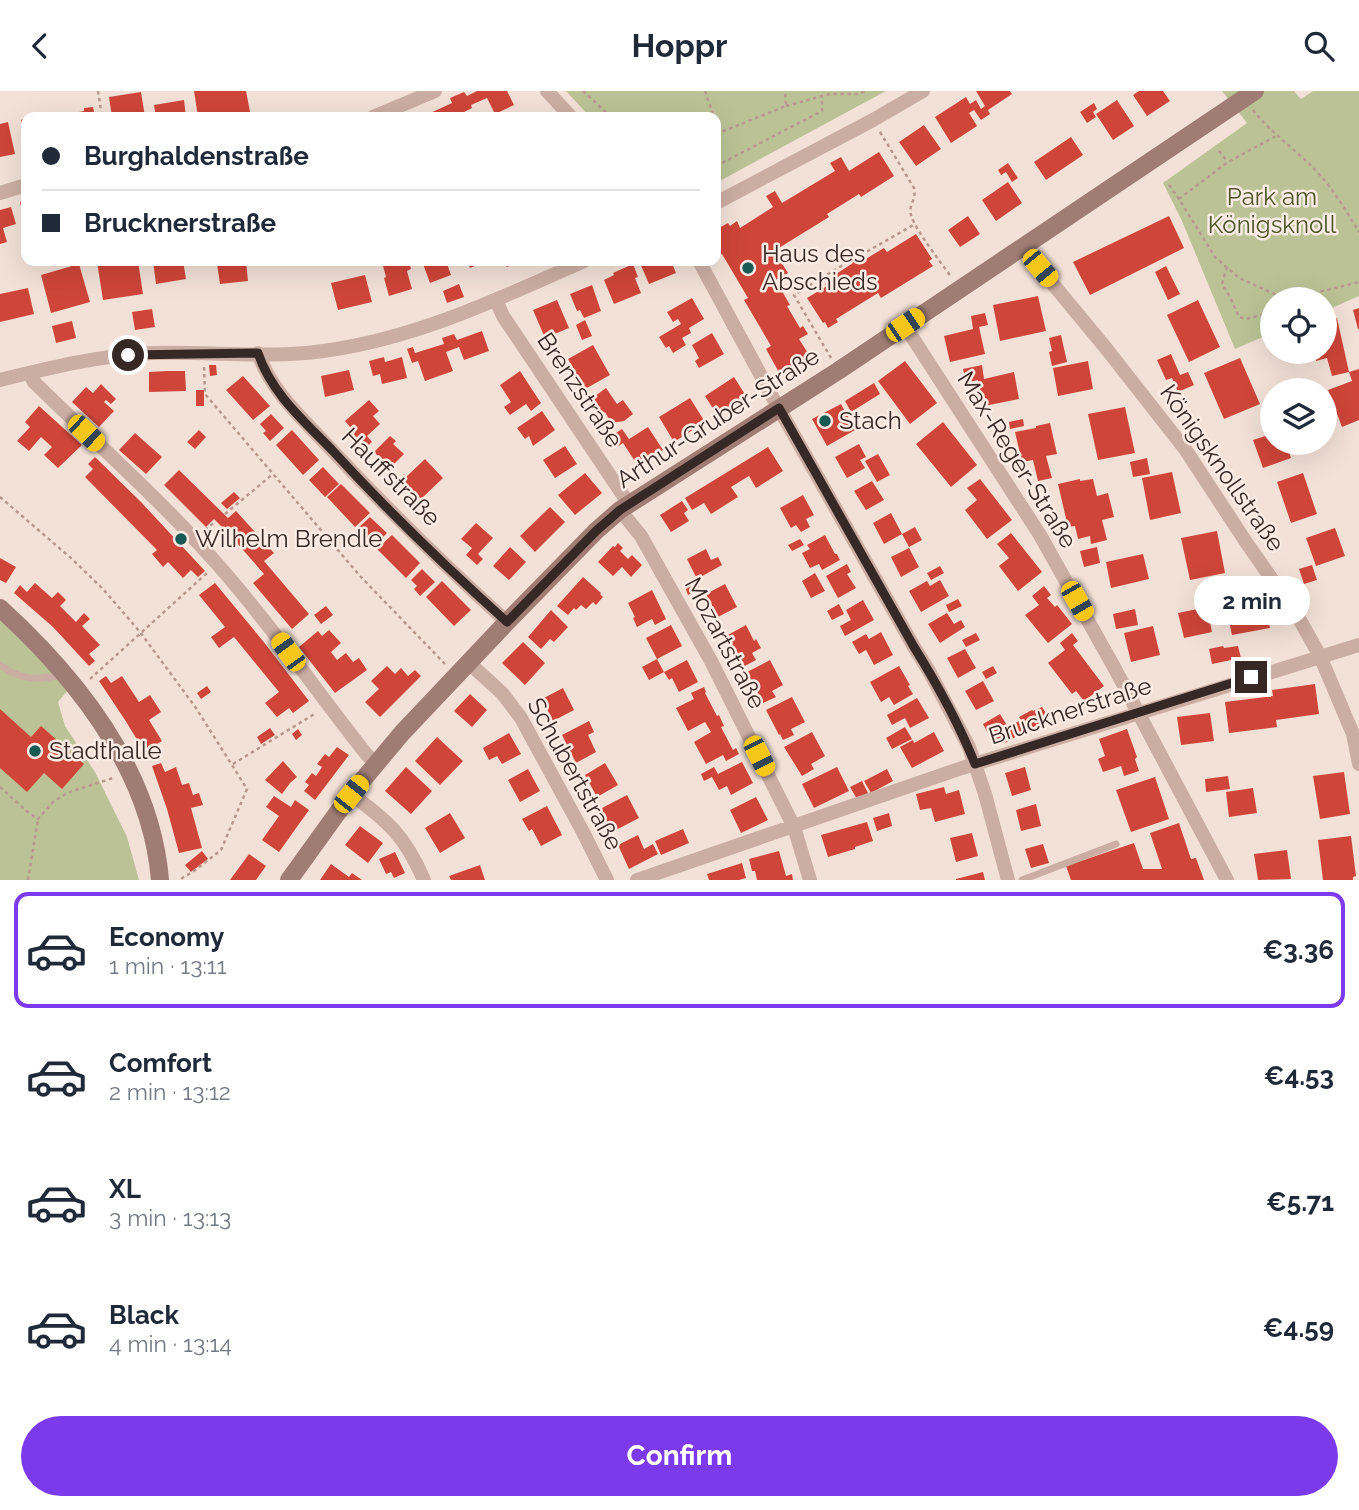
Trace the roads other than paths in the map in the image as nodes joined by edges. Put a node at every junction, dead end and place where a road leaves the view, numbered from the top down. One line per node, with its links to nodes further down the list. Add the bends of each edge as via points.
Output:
1 (435, 91): 5 (street)
2 (547, 91): 6 (street)
3 (923, 91): 9 (street)
4 (1250, 95): 10 (street, Arthur-Gruber-Straße)
5 (385, 112)
6 (566, 112)
7 (21, 187): 8 (street)
8 (0, 193)
9 (721, 200)
10 (1023, 248): 14 (street, Arthur-Gruber-Straße); 23 (street, Königsknollstraße, via 1185,449)
11 (573, 266): 13 (street)
12 (702, 266): 18 (street)
13 (496, 300): 15 (street, via 416,330 351,347); 19 (street, Brenzstraße)
14 (905, 325): 18 (street, Arthur-Gruber-Straße); 27 (street, Max-Reger-Straße, via 1040,535)
15 (258, 353): 16 (street, via 128,355); 21 (street, Hauffstraße, via 287,403)
16 (29, 373): 17 (street); 29 (street, via 217,563)
17 (0, 379)
18 (779, 408): 19 (street, Arthur-Gruber-Straße); 30 (street, via 929,671)
19 (625, 507): 21 (street, Arthur-Gruber-Straße); 33 (street, Mozartstraße, via 711,661)
20 (0, 608): 26 (street)
21 (507, 622): 24 (street, Arthur-Gruber-Straße)
22 (1359, 645): 23 (street, Brucknerstraße)
23 (1320, 656): 27 (street, Brucknerstraße); 28 (street, Königsknollstraße)
24 (470, 663): 29 (street, Arthur-Gruber-Straße); 38 (street, Schubertstraße, via 521,718)
25 (0, 665): 26 (lane, via 28,679)
26 (65, 675): 35 (street, via 117,746 130,772 150,828)
27 (1138, 713): 30 (street, Brucknerstraße); 43 (street, Max-Reger-Straße)
28 (1356, 738): 31 (street, Königsknollstraße)
29 (376, 763): 32 (street, Arthur-Gruber-Straße)
30 (975, 764): 33 (street, Brucknerstraße); 41 (street)
31 (1359, 764)
32 (351, 794): 36 (street, Arthur-Gruber-Straße); 37 (street, via 397,832)
33 (794, 827): 39 (street, Brucknerstraße); 40 (street, Mozartstraße)
34 (1116, 844): 42 (lane)
35 (160, 880)
36 (289, 880)
37 (424, 880)
38 (607, 880)
39 (637, 880)
40 (810, 880)
41 (1008, 880)
42 (1022, 880)
43 (1227, 880)

